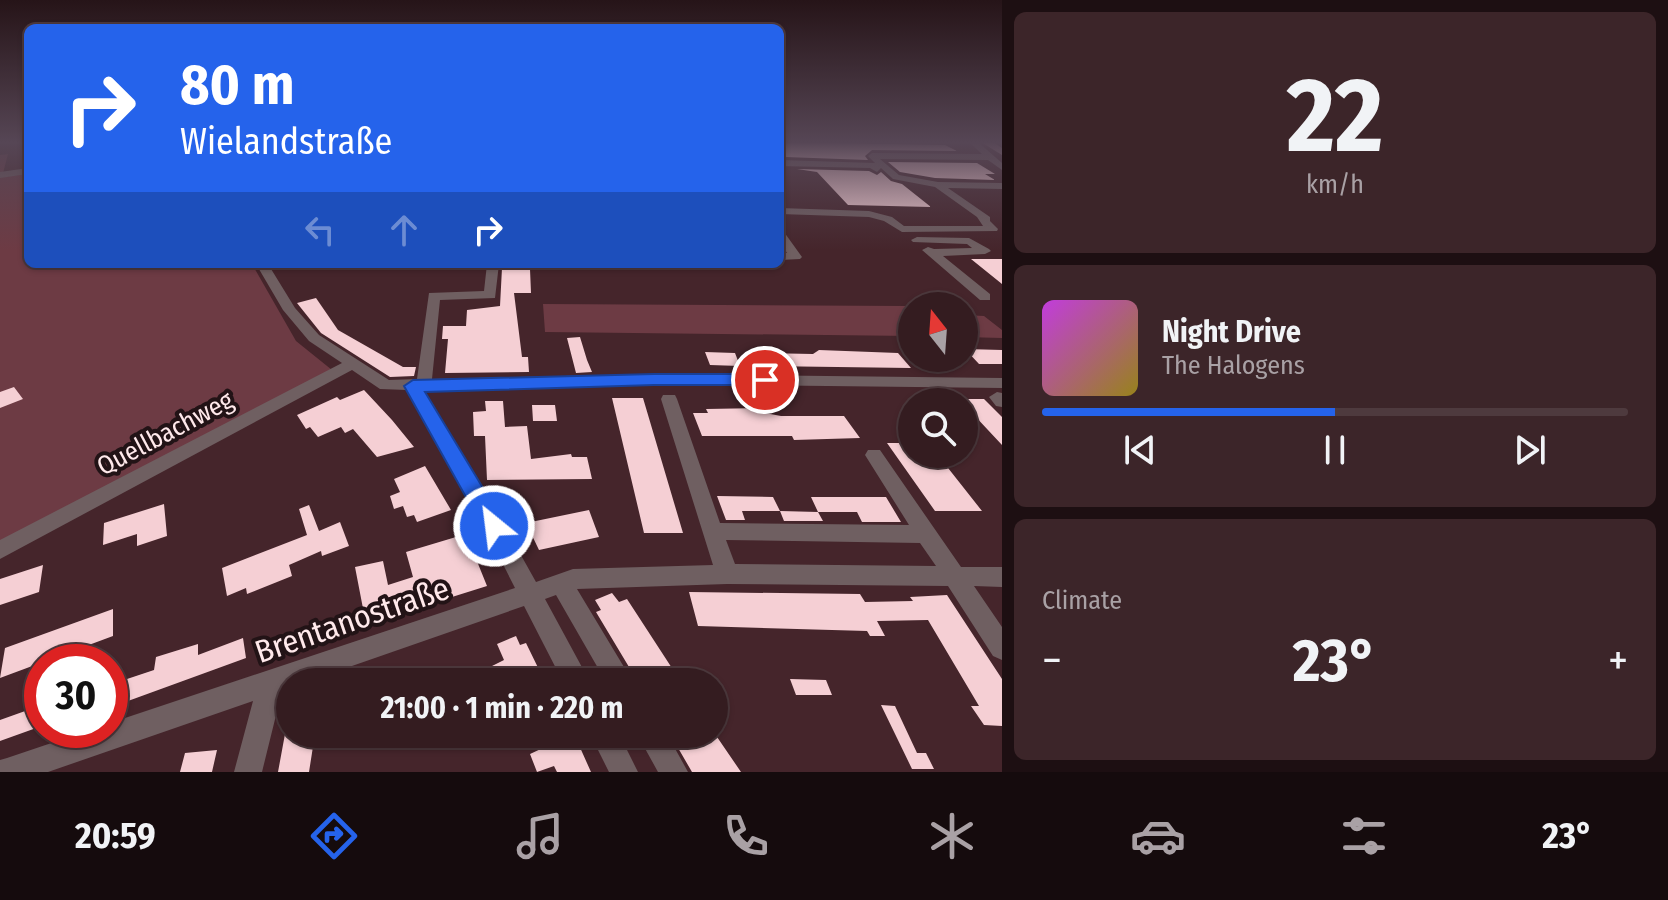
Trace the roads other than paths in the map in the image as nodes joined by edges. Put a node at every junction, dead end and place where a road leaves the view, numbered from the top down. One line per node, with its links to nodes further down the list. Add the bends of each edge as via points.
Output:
1 (901, 178): 2 (street)
2 (938, 185): 3 (street); 7 (street)
3 (1002, 186)
4 (784, 211): 6 (street)
5 (784, 217): 6 (street)
6 (888, 219): 7 (street); 9 (street)
7 (984, 219): 8 (street); 9 (street, via 993,229)
8 (1002, 219)
9 (902, 229): 11 (street)
10 (784, 240): 13 (street, via 796,257)
11 (916, 240): 12 (street); 12 (street, via 966,241 985,251)
12 (931, 253): 16 (street)
13 (784, 256)
14 (264, 268): 17 (street, via 314,338)
15 (493, 268): 18 (street, via 490,295 434,296 432,338)
16 (985, 297)
17 (354, 363): 18 (street, via 386,385); 24 (street, Quellbachweg)
18 (418, 386): 19 (street, via 654,379); 29 (street)
19 (1000, 394)
20 (669, 399): 22 (street)
21 (874, 455): 23 (street)
22 (714, 531): 23 (street); 25 (street)
23 (926, 534): 27 (street)
24 (0, 550)
25 (727, 574): 27 (street, Brentanostraße); 28 (street, Brentanostraße)
26 (1002, 577): 27 (street, Brentanostraße)
27 (954, 578): 30 (street)
28 (561, 582): 29 (street, Brentanostraße); 32 (street)
29 (531, 594): 31 (street); 33 (street, Brentanostraße)
30 (1002, 648)
31 (570, 668)
32 (612, 668)
33 (270, 685): 36 (street, Brentanostraße); 37 (street)
34 (611, 748): 38 (street)
35 (659, 748): 39 (street)
36 (7, 772)
37 (248, 772)
38 (624, 772)
39 (674, 772)

